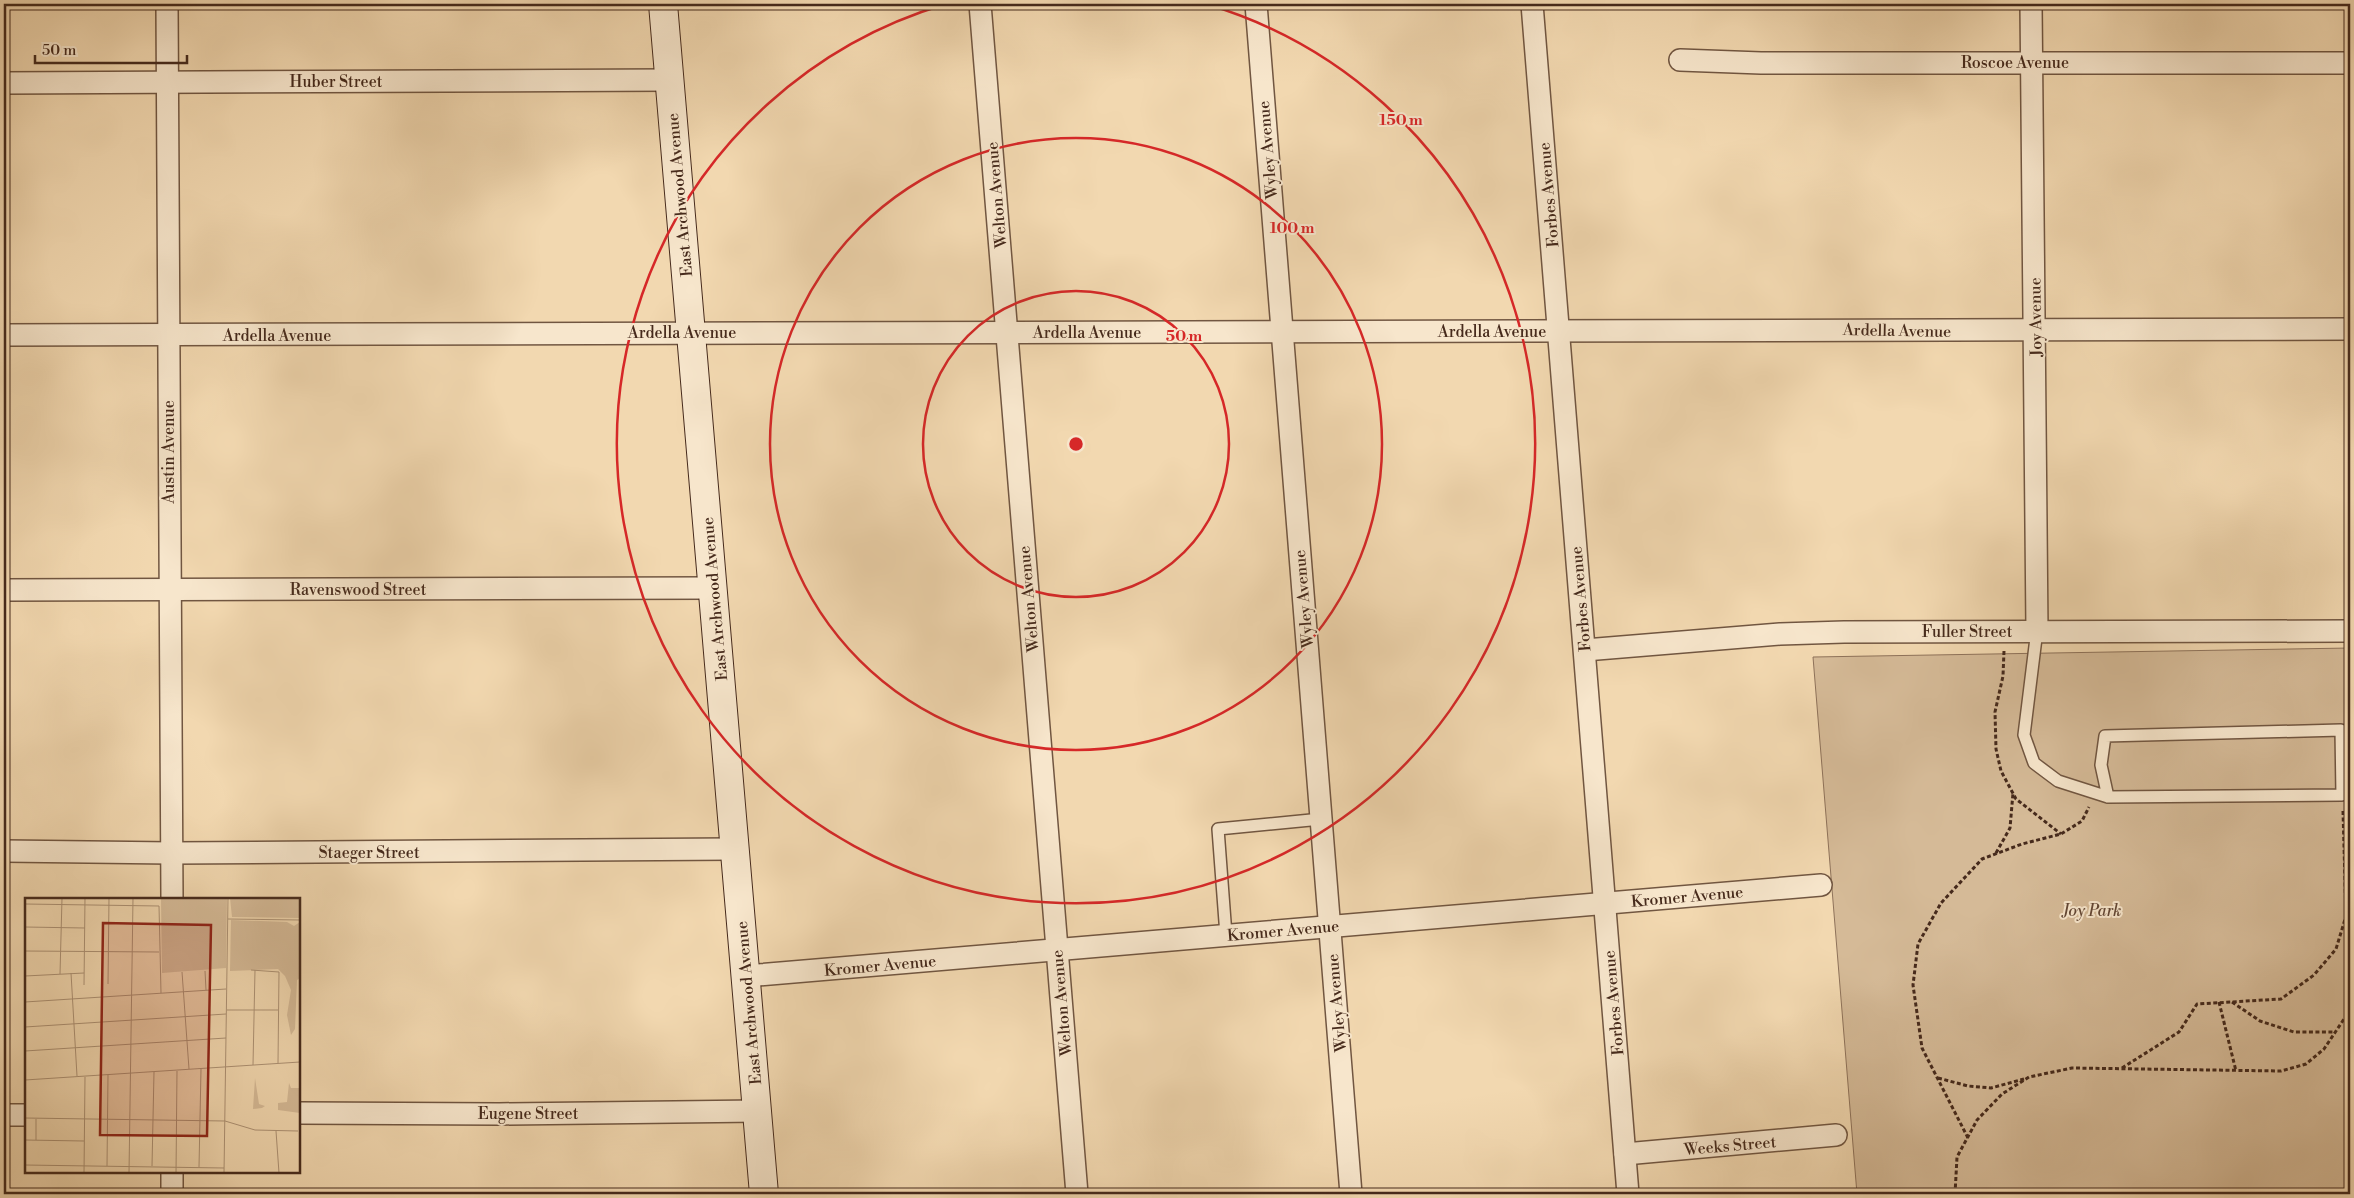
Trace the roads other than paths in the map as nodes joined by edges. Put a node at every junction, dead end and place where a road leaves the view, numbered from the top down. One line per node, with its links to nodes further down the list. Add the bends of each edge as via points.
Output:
1 (167, 4): 11 (street, Austin Avenue)
2 (663, 4): 10 (main road, East Archwood Avenue)
3 (980, 4): 16 (street, Welton Avenue)
4 (1256, 4): 17 (street, Wyley Avenue)
5 (1532, 4): 14 (street, Forbes Avenue)
6 (2031, 4): 8 (street, Joy Avenue)
7 (1680, 60): 8 (street, Roscoe Avenue)
8 (2032, 62): 9 (street, Roscoe Avenue); 15 (street, Joy Avenue)
9 (2350, 63)
10 (669, 80): 11 (street, Huber Street); 18 (main road, East Archwood Avenue)
11 (168, 82): 12 (street, Huber Street); 19 (street, Austin Avenue)
12 (4, 83)
13 (2350, 329): 15 (street, Ardella Avenue)
14 (1559, 330): 15 (street, Ardella Avenue); 17 (street, Ardella Avenue); 26 (street, Forbes Avenue)
15 (2036, 330): 24 (street, Joy Avenue)
16 (1007, 332): 17 (street, Ardella Avenue); 18 (street, Ardella Avenue); 37 (street, Welton Avenue)
17 (1282, 332): 28 (street, Wyley Avenue)
18 (690, 333): 19 (street, Ardella Avenue); 21 (main road, East Archwood Avenue)
19 (168, 334): 20 (street, Ardella Avenue); 23 (street, Austin Avenue)
20 (4, 335)
21 (713, 588): 23 (street, Ravenswood Street); 29 (main road, East Archwood Avenue)
22 (4, 590): 23 (street, Ravenswood Street)
23 (169, 590): 31 (street, Austin Avenue)
24 (2037, 630): 25 (street, Fuller Street); 26 (street, Fuller Street, via 1780,634); 27 (lane, via 2024,735 2034,763 2058,781)
25 (2350, 631)
26 (1585, 650): 34 (street, Forbes Avenue)
27 (2108, 796): 27 (lane, via 2342,795 2341,730 2105,736 2101,765)
28 (1321, 820): 35 (street, Wyley Avenue); 36 (lane, via 1218,829)
29 (733, 849): 31 (street, Staeger Street); 38 (main road, East Archwood Avenue)
30 (4, 851): 31 (street, Staeger Street)
31 (172, 853): 33 (street, Austin Avenue)
32 (1821, 885): 34 (street, Kromer Avenue)
33 (172, 898)
34 (1605, 904): 35 (street, Kromer Avenue); 44 (street, Forbes Avenue)
35 (1330, 926): 36 (street, Kromer Avenue); 49 (street, Wyley Avenue)
36 (1226, 935): 37 (street, Kromer Avenue)
37 (1057, 950): 38 (street, Kromer Avenue); 48 (street, Welton Avenue)
38 (746, 976): 39 (main road, East Archwood Avenue)
39 (758, 1111): 40 (street, Eugene Street); 47 (main road, East Archwood Avenue)
40 (300, 1113)
41 (4, 1115): 42 (street)
42 (25, 1115)
43 (1836, 1135): 44 (street, Weeks Street)
44 (1625, 1154): 50 (street, Forbes Avenue)
45 (172, 1173): 46 (street)
46 (172, 1194)
47 (764, 1194)
48 (1077, 1194)
49 (1351, 1194)
50 (1628, 1194)

